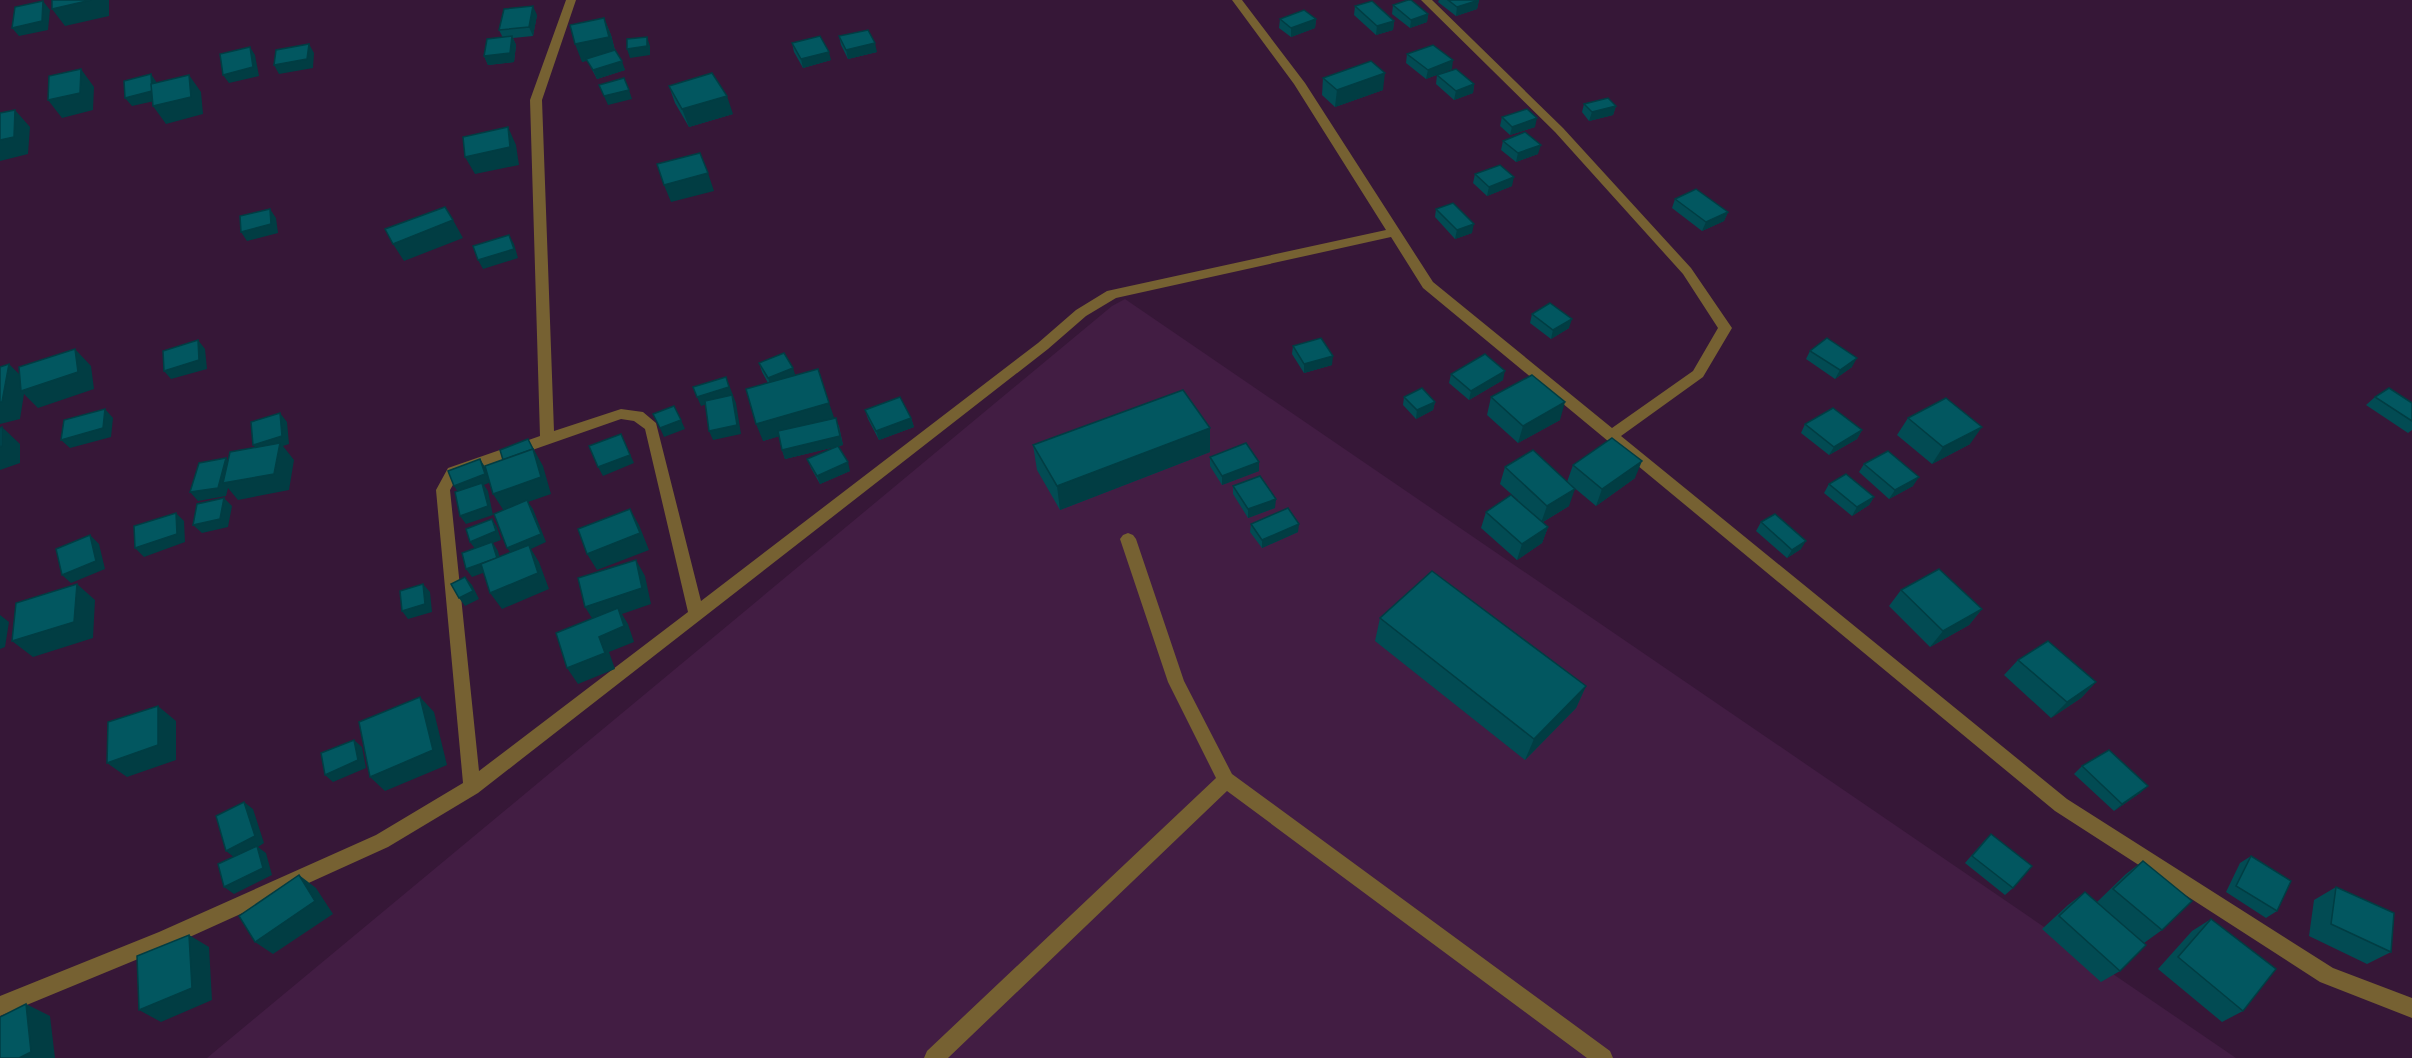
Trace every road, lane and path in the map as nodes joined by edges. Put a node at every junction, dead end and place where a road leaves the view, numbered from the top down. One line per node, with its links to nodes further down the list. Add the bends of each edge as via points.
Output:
1 (571, 0): 6 (street, via 536,100)
2 (1237, 0): 4 (street, via 1299,83)
3 (1426, 0): 5 (street, via 1559,130 1655,235 1687,271 1725,328 1698,374)
4 (1394, 232): 5 (street, via 1428,285); 8 (street, via 1112,294 1081,313)
5 (1611, 436): 12 (street, via 2061,805 2327,975)
6 (547, 439): 8 (street, via 621,414 638,416 651,427); 10 (street, via 453,472 443,490)
7 (1128, 539): 9 (street, via 1176,682)
8 (696, 614): 10 (street)
9 (1226, 780): 13 (street); 14 (street)
10 (472, 787): 11 (street, via 382,841 165,939)
11 (0, 1006)
12 (2412, 1008)
13 (934, 1058)
14 (1603, 1058)

